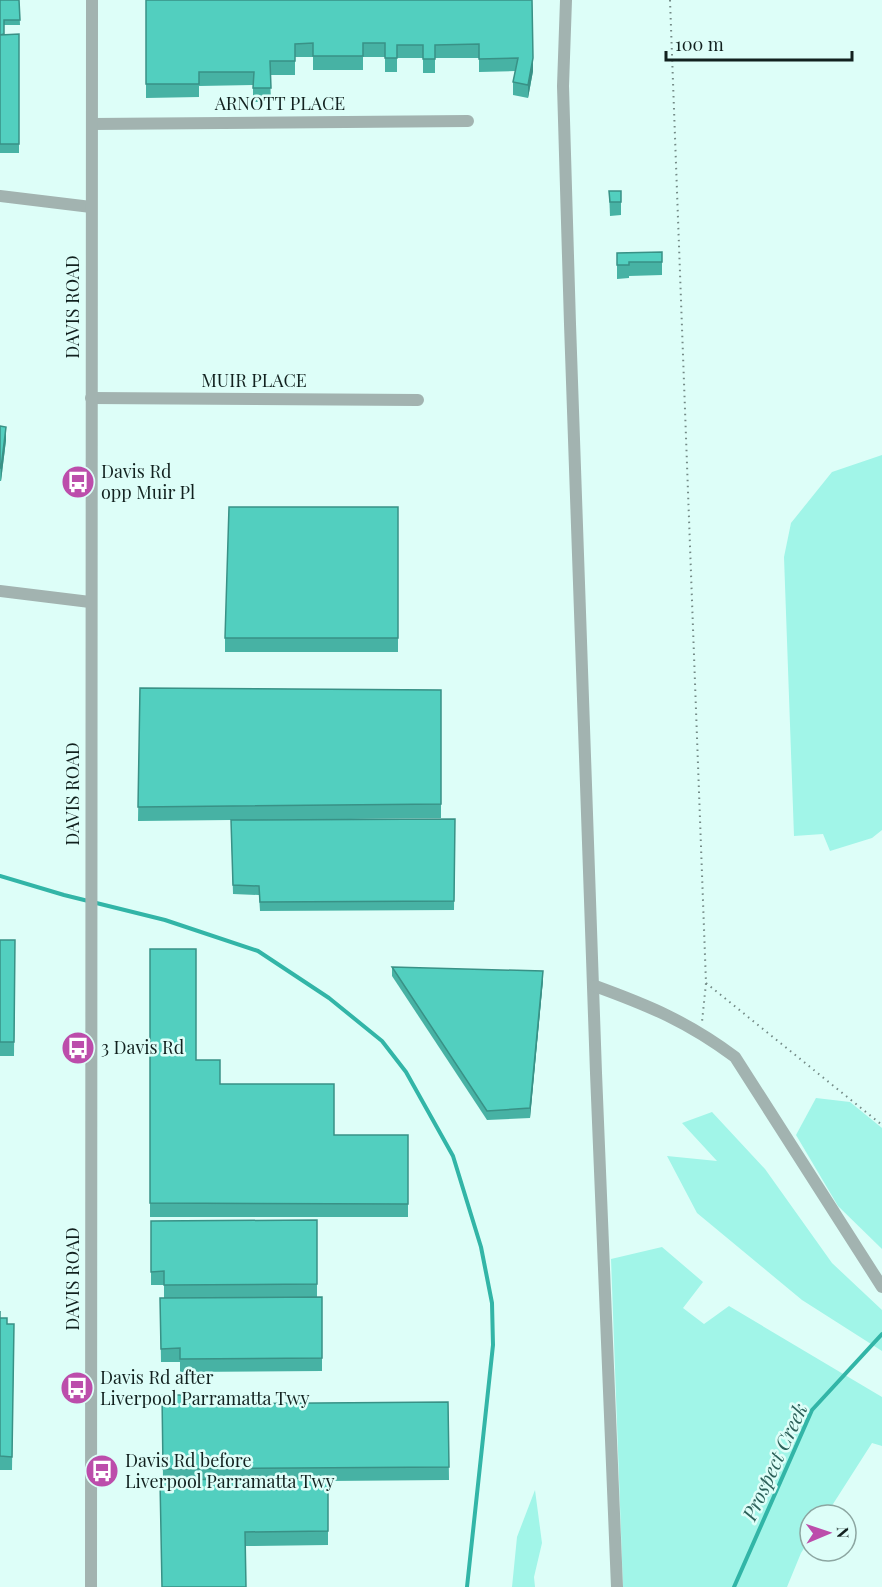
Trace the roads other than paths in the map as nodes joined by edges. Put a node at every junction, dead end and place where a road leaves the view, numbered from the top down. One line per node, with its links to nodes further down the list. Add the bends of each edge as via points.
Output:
1 (92, 0): 4 (street, DAVIS ROAD)
2 (566, 0): 11 (street, via 563,86)
3 (468, 121): 4 (street, ARNOTT PLACE)
4 (92, 124): 6 (street, DAVIS ROAD)
5 (0, 196): 6 (street)
6 (91, 207): 7 (street, DAVIS ROAD)
7 (91, 398): 8 (street, MUIR PLACE); 10 (street, DAVIS ROAD)
8 (418, 400)
9 (0, 591): 10 (street)
10 (90, 602): 13 (street, DAVIS ROAD)
11 (595, 986): 12 (street, via 671,1015 701,1031 735,1057); 14 (street)
12 (882, 1287)
13 (91, 1587)
14 (617, 1587)

